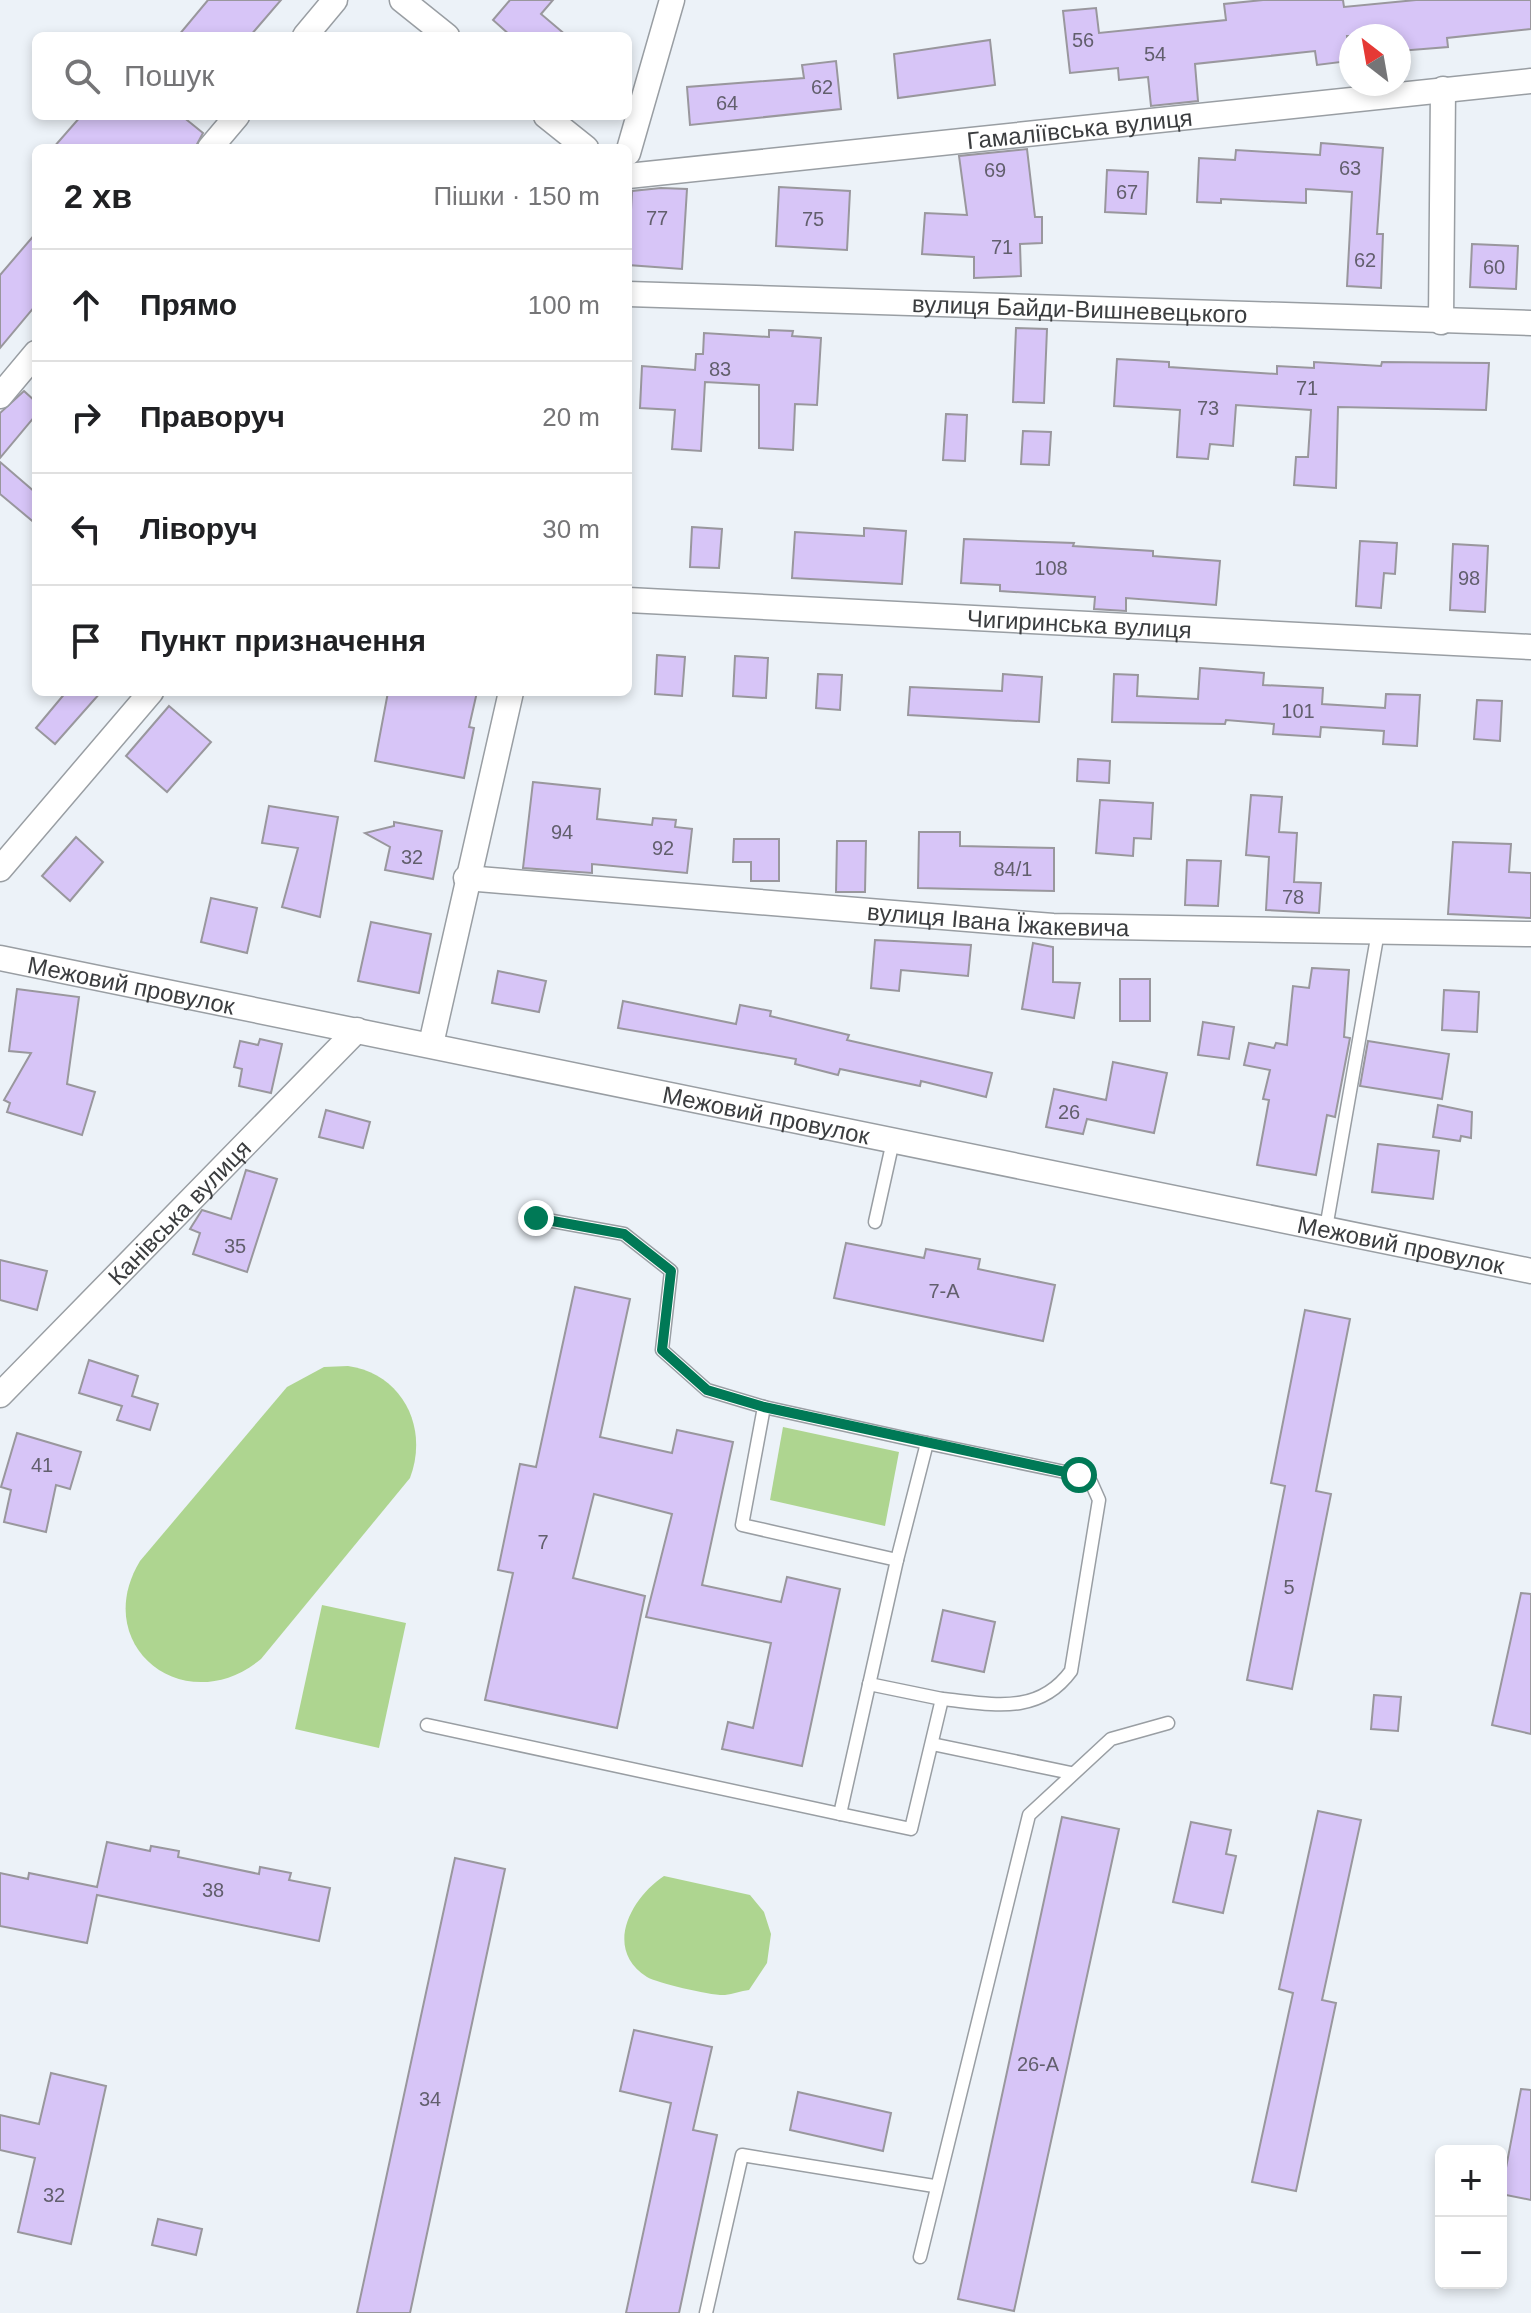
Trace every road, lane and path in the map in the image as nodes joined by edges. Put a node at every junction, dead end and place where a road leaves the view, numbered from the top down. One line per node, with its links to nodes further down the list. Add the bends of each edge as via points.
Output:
1 (335, 0): 4 (street)
2 (402, 0): 5 (street)
3 (672, 0): 12 (street)
4 (308, 32)
5 (442, 32)
6 (1531, 81): 7 (street, Гамаліївська вулиця)
7 (1443, 89): 13 (street, Гамаліївська вулиця); 15 (street)
8 (234, 120): 10 (street)
9 (551, 120): 11 (street)
10 (213, 144)
11 (581, 144)
12 (631, 144)
13 (632, 176)
14 (632, 294): 15 (street, вулиця Байди-Вишневецького)
15 (1441, 322): 16 (street, вулиця Байди-Вишневецького)
16 (1531, 323)
17 (32, 358): 18 (street)
18 (0, 396)
19 (632, 600): 20 (street, Чигиринська вулиця)
20 (1531, 647)
21 (148, 696): 23 (street)
22 (510, 696): 24 (street)
23 (0, 869)
24 (466, 878): 25 (street, вулиця Івана Їжакевича, via 1053,926); 29 (street)
25 (1378, 932): 26 (street, вулиця Івана Їжакевича); 33 (lane)
26 (1531, 934)
27 (0, 958): 28 (street, Межовий провулок)
28 (357, 1030): 29 (street, Межовий провулок); 35 (street, Канівська вулиця)
29 (431, 1044): 30 (street, Межовий провулок)
30 (893, 1141): 32 (lane); 33 (street, Межовий провулок)
31 (536, 1218): 36 (lane, via 624,1234 671,1271 662,1350 707,1390)
32 (875, 1222)
33 (1326, 1228): 34 (street, Межовий провулок)
34 (1531, 1271)
35 (0, 1395)
36 (764, 1407): 37 (lane); 38 (lane, via 742,1525)
37 (927, 1443): 38 (lane); 40 (lane, via 1079,1475 1091,1482 1099,1500 1071,1671 1060,1686 1023,1705)
38 (897, 1560): 39 (lane)
39 (869, 1684): 40 (lane); 45 (lane)
40 (942, 1699): 43 (lane)
41 (1168, 1723): 44 (lane, via 1111,1739)
42 (427, 1725): 45 (lane)
43 (932, 1744): 44 (lane); 45 (lane, via 911,1829)
44 (1071, 1773): 46 (lane, via 1029,1815)
45 (840, 1814)
46 (934, 2186): 47 (lane); 48 (lane, via 742,2155)
47 (920, 2257)
48 (706, 2313)

